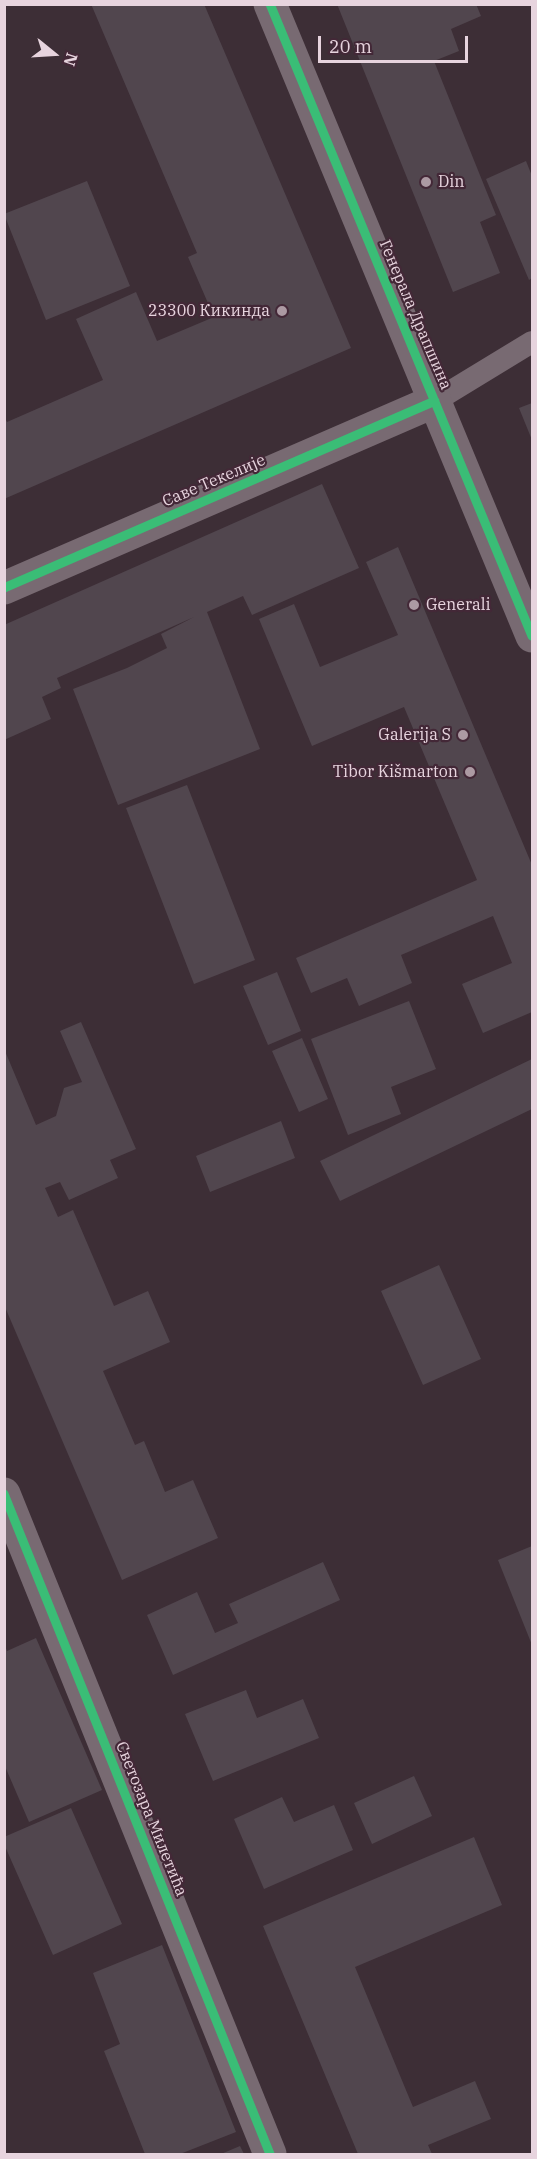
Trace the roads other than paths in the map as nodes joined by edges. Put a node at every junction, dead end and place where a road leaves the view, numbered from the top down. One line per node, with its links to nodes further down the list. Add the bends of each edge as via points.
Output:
1 (270, 4): 3 (street, Генерала Драпшина)
2 (532, 342): 3 (lane)
3 (435, 401): 4 (street, Саве Текелије); 5 (street, Генерала Драпшина)
4 (4, 588)
5 (532, 636)
6 (4, 1494): 7 (street, Светозара Милетића)
7 (270, 2154)

